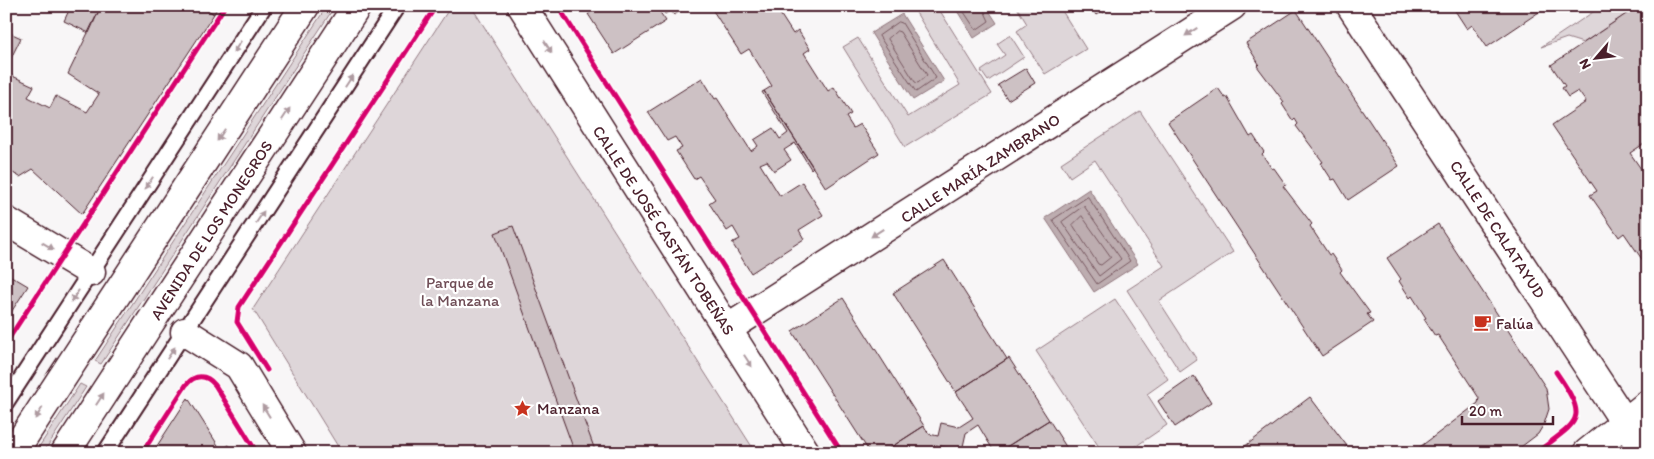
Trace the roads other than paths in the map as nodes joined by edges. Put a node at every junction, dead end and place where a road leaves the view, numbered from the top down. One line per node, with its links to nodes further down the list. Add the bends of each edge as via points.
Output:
1 (264, 6): 9 (lane, one-way to 9)
2 (305, 6): 15 (street, one-way to 15)
3 (357, 6): 16 (street, AVENIDA DE LOS MONEGROS, one-way to 3)
4 (398, 6): 11 (lane, one-way to 4)
5 (522, 6): 10 (street, CALLE DE JOSÉ CASTÁN TOBEÑAS, one-way to 10)
6 (1232, 6): 10 (street, CALLE MARÍA ZAMBRANO, one-way to 10)
7 (1351, 6): 14 (street, CALLE DE CALATAYUD)
8 (6, 221): 9 (street, one-way to 9)
9 (91, 272): 12 (lane, one-way to 12)
10 (727, 329): 19 (street, CALLE DE JOSÉ CASTÁN TOBEÑAS, one-way to 19)
11 (185, 332): 17 (lane, one-way to 11); 18 (street, one-way to 11, via 238,366)
12 (6, 402)
13 (1648, 404): 14 (street)
14 (1625, 423): 20 (street); 21 (street, CALLE DE CALATAYUD)
15 (13, 453)
16 (65, 453)
17 (105, 453)
18 (292, 453)
19 (806, 453)
20 (1587, 453)
21 (1645, 453)

